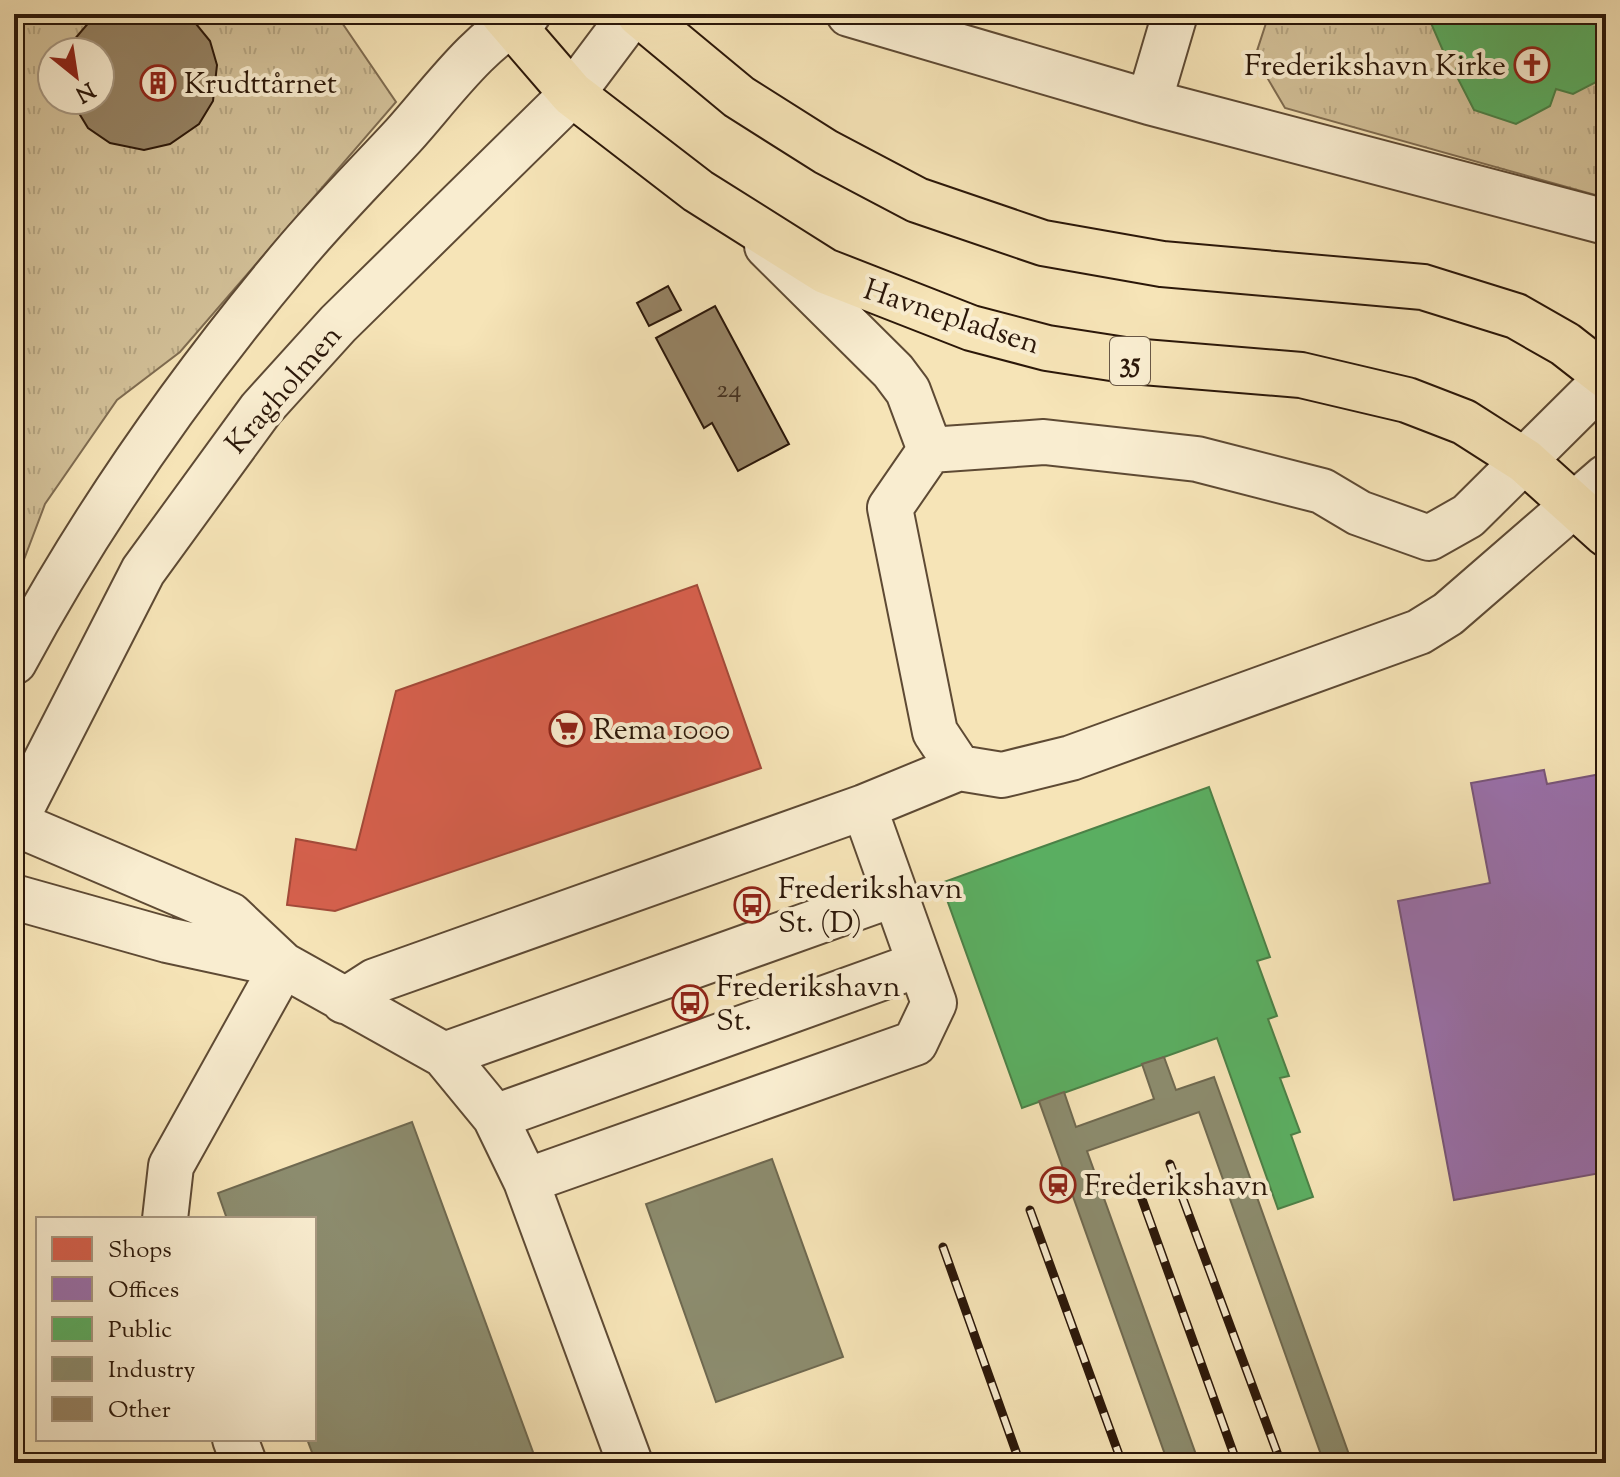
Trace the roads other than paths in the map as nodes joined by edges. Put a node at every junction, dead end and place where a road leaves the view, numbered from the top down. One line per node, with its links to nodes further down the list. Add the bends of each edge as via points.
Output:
1 (632, 14): 7 (street, Kragholmen)
2 (639, 14): 11 (main road, via 739,97 826,152 917,200 1043,243 1162,264 1423,287 1516,316 1565,344)
3 (849, 14): 6 (street)
4 (1175, 14): 8 (street)
5 (514, 17): 7 (main road, Havnepladsen / 35); 16 (street, via 293,256 207,363 91,533)
6 (904, 22): 8 (street)
7 (572, 94): 9 (main road, Havnepladsen / 35); 19 (street, Kragholmen, via 338,324 261,409 143,571)
8 (1149, 102): 10 (street)
9 (743, 221): 12 (street, via 893,371 908,391); 13 (main road, Havnepladsen / 35, via 825,271 971,328 1047,348 1131,361 1301,375 1407,400 1464,422)
10 (1606, 222)
11 (1606, 378): 13 (street)
12 (930, 450): 13 (street, via 1044,442 1197,459 1322,491 1359,513 1429,538 1468,516); 17 (street, via 890,508 935,732)
13 (1525, 461): 14 (main road, Havnepladsen / 35)
14 (1590, 490): 15 (main road, 35); 17 (street, via 1448,614 1419,632 1071,758 1002,775)
15 (1606, 534)
16 (14, 662)
17 (959, 768): 18 (street)
18 (864, 807): 20 (street); 24 (street, via 375,981)
19 (14, 823): 23 (street, via 230,915)
20 (895, 894): 22 (street); 25 (street)
21 (14, 897): 23 (street, via 167,940)
22 (920, 964): 26 (street); 27 (street, via 934,1003 915,1043)
23 (283, 965): 24 (street); 28 (street, via 171,1166)
24 (344, 1001): 25 (street)
25 (444, 1055): 26 (street)
26 (495, 1117): 27 (street)
27 (526, 1181): 31 (street)
28 (165, 1217)
29 (236, 1441): 30 (street)
30 (244, 1463)
31 (630, 1463)

